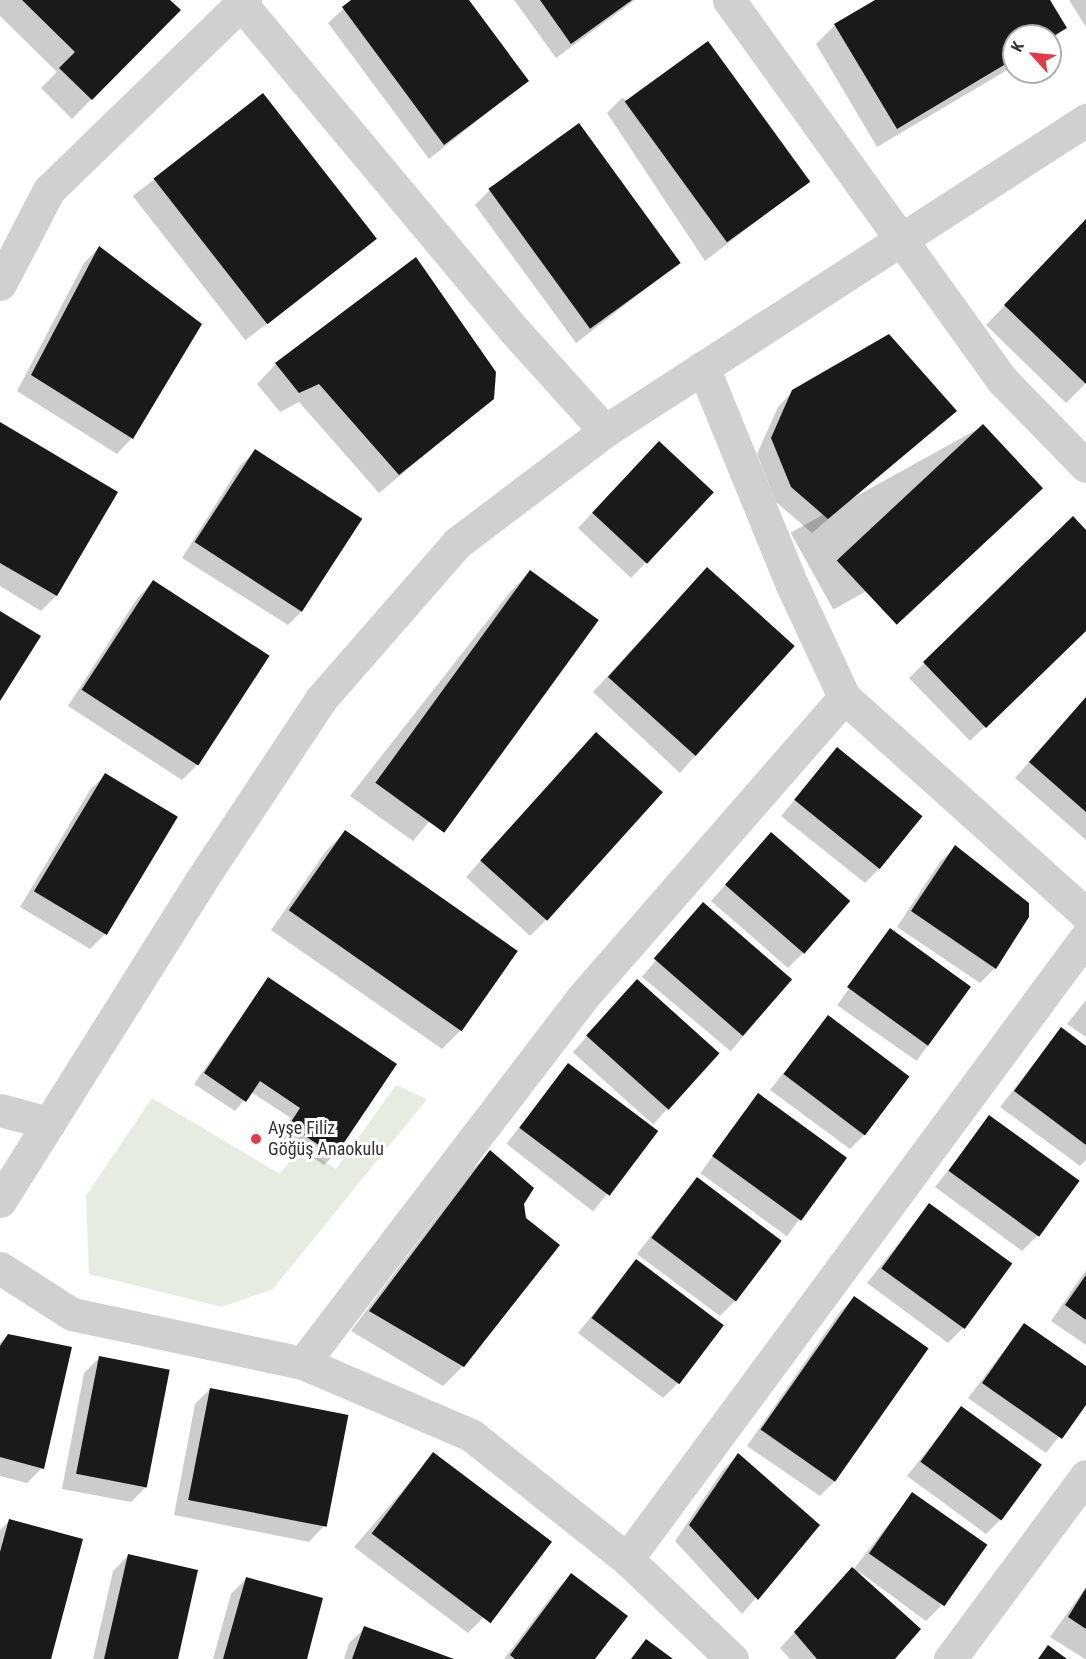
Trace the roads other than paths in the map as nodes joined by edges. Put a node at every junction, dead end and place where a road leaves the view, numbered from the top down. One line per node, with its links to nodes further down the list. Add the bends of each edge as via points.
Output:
1 (729, 0): 4 (street)
2 (242, 1): 5 (street, via 49,190); 7 (street, via 514,330)
3 (1086, 120): 4 (street)
4 (899, 239): 6 (street); 8 (street, via 1002,380)
5 (0, 284)
6 (703, 367): 7 (street); 9 (street, via 793,587)
7 (606, 431): 13 (street, via 457,543 321,699 200,882)
8 (1086, 466)
9 (844, 697): 10 (street); 16 (street, via 581,999)
10 (1086, 914)
11 (1086, 937): 18 (street)
12 (0, 1110): 13 (street)
13 (49, 1123): 14 (street)
14 (0, 1201)
15 (0, 1268): 16 (street, via 72,1314)
16 (303, 1363): 18 (street, via 471,1434)
17 (1086, 1476): 20 (street)
18 (627, 1559): 19 (street)
19 (732, 1659)
20 (950, 1659)

